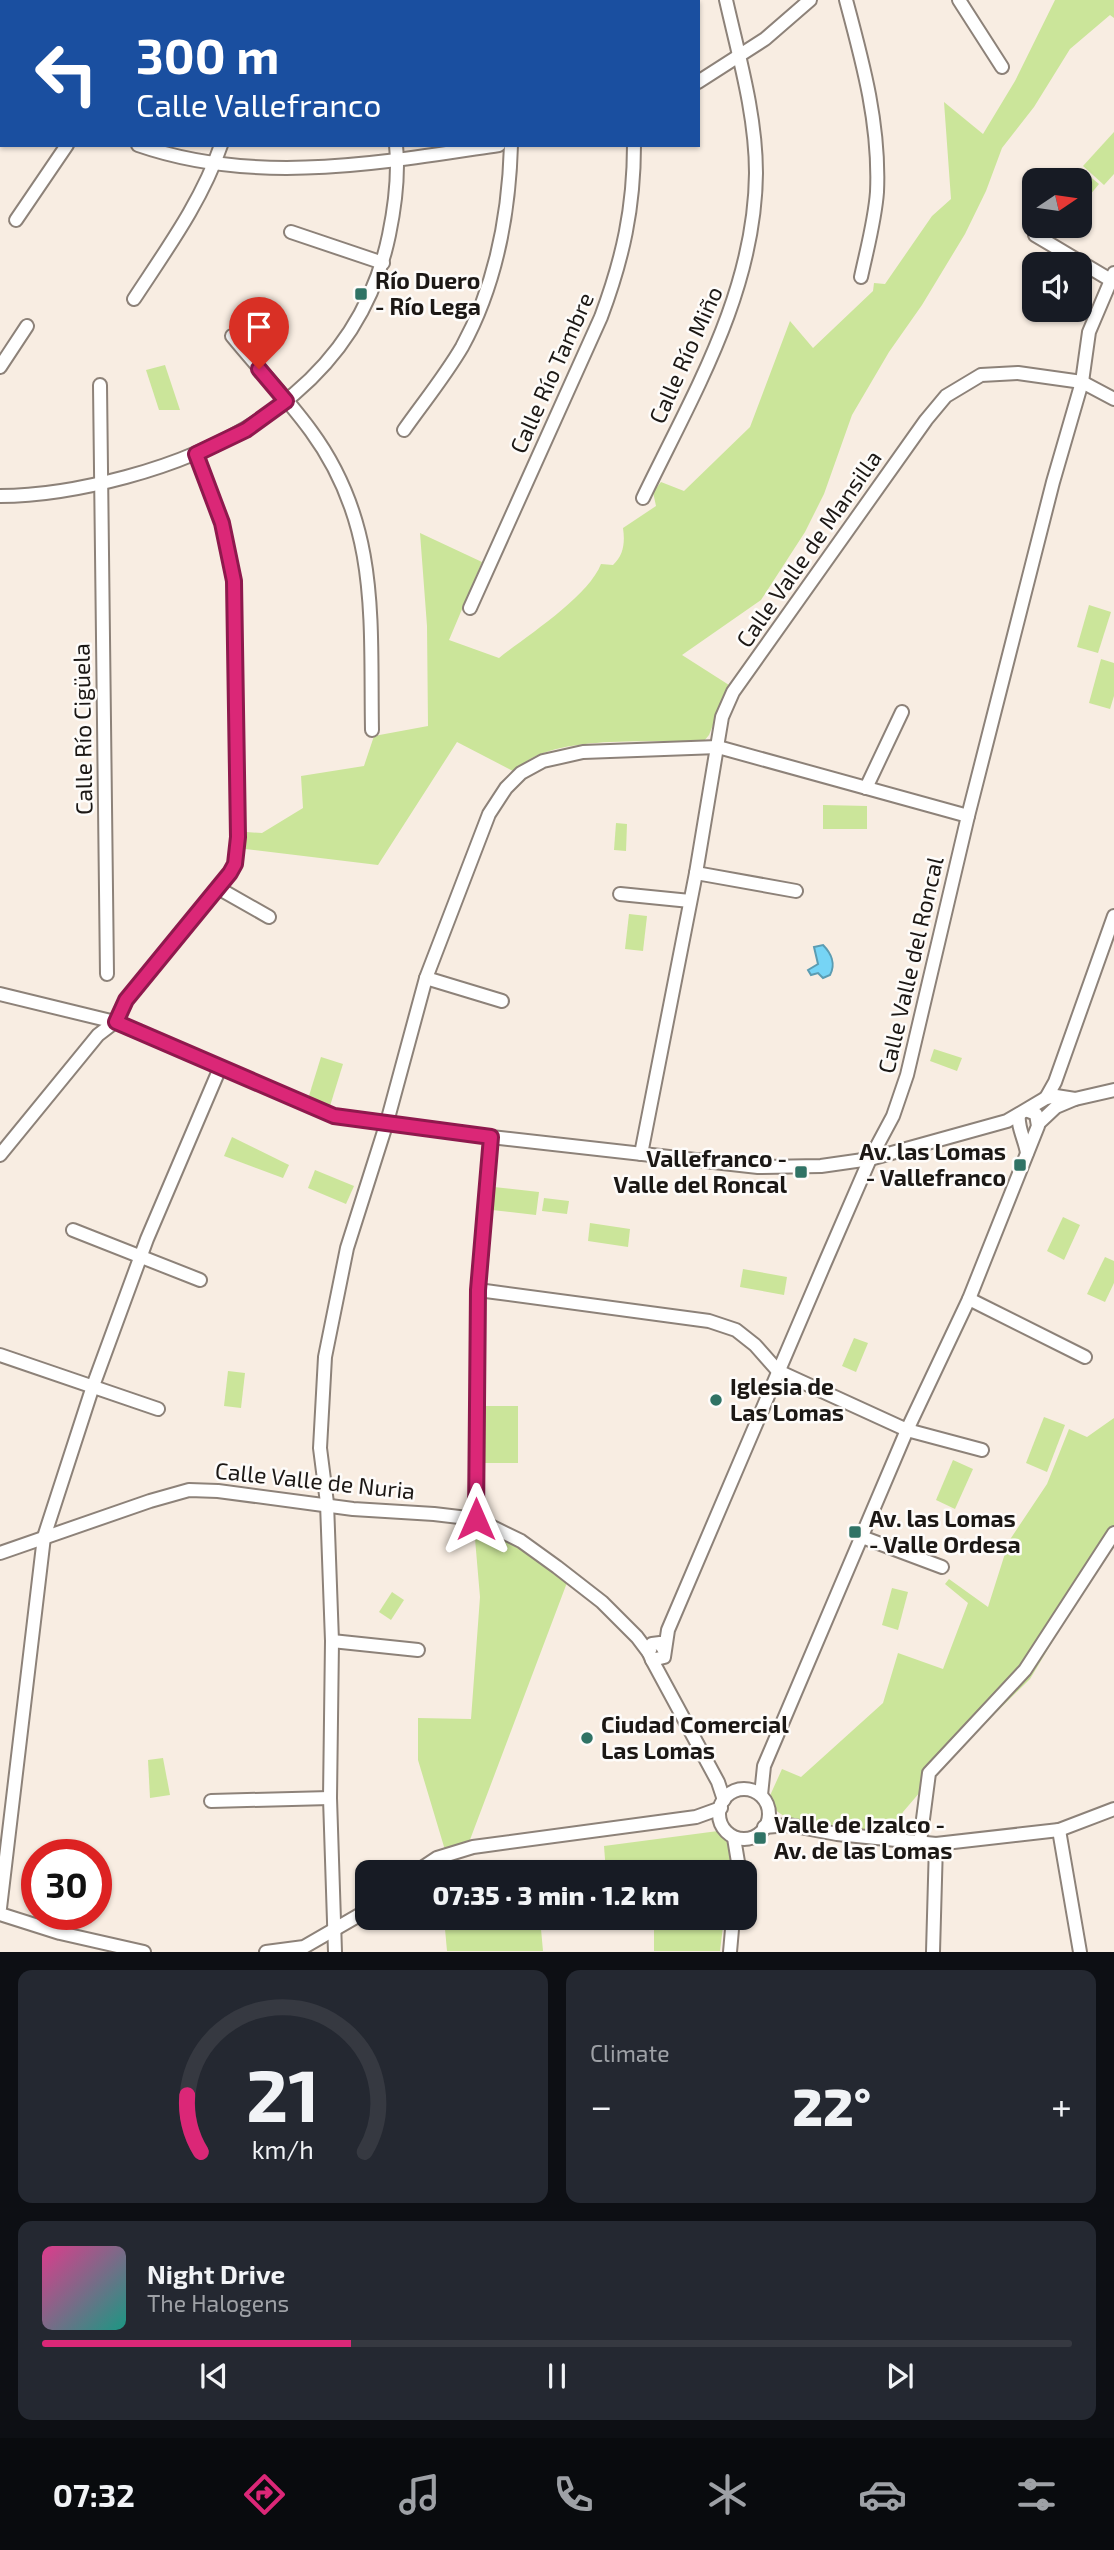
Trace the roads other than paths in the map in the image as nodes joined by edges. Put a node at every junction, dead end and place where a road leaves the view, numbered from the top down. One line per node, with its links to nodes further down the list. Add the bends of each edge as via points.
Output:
1 (726, 0): 5 (street, Calle Río Miño)
2 (810, 0): 5 (street)
3 (846, 0): 21 (street, via 872,104 877,158 877,194)
4 (959, 0): 6 (street)
5 (739, 57): 7 (street); 35 (street, Calle Río Miño, via 756,173 742,275 720,339)
6 (1002, 67)
7 (700, 81)
8 (66, 147): 17 (street)
9 (146, 147): 16 (street)
10 (220, 147): 16 (street)
11 (396, 147): 15 (street)
12 (486, 147): 15 (street)
13 (511, 147): 31 (street, via 506,218 489,284 462,346)
14 (634, 147): 36 (street, Calle Río Tambre, via 630,219 617,275)
15 (398, 160): 16 (street, via 296,169); 20 (street)
16 (215, 163): 23 (street, via 191,211)
17 (16, 220)
18 (291, 232): 20 (street)
19 (1040, 238): 22 (street, Calle Valle del Roncal)
20 (383, 263): 30 (street, via 350,330 318,372)
21 (861, 277)
22 (1113, 278): 27 (street, Calle Valle del Roncal, via 1089,332)
23 (134, 299)
24 (27, 326): 26 (street)
25 (232, 337): 30 (street)
26 (0, 367)
27 (1082, 382): 29 (street, Calle Valle de Mansilla); 39 (street, Calle Valle de Mansilla, via 1018,373 981,375 946,396 733,692 722,717); 41 (street, Calle Valle del Roncal)
28 (100, 385): 33 (street, Calle Río Cigüela)
29 (1114, 399)
30 (286, 401): 32 (street, via 246,430); 38 (street, via 331,461 357,524 369,583)
31 (404, 430)
32 (196, 454): 33 (street); 43 (street, via 222,523 234,581 238,837 235,864)
33 (101, 483): 34 (street); 49 (street, Calle Río Cigüela)
34 (0, 496)
35 (643, 498)
36 (470, 608)
37 (902, 712): 40 (street)
38 (372, 730)
39 (718, 747): 40 (street); 42 (street, Calle Valle de Mansilla); 50 (street, via 583,752 543,761 521,773 489,814)
40 (866, 788): 41 (street)
41 (968, 816): 65 (street, Calle Valle del Roncal, via 908,1075)
42 (696, 873): 44 (street); 46 (street, Calle Valle de Mansilla)
43 (218, 888): 48 (street); 53 (street, via 126,1000)
44 (796, 891)
45 (620, 894): 46 (street)
46 (690, 901): 63 (street, Calle Valle de Mansilla)
47 (1114, 916): 56 (street, via 1055,1082)
48 (269, 917)
49 (107, 974)
50 (426, 978): 52 (street); 58 (street)
51 (0, 994): 53 (street)
52 (502, 1001)
53 (116, 1022): 54 (street); 64 (street, via 98,1035)
54 (220, 1068): 58 (street, via 334,1116); 67 (street)
55 (1114, 1090): 56 (street)
56 (1053, 1101): 57 (street); 59 (street)
57 (1024, 1113): 59 (street, via 1036,1114); 60 (street, via 1018,1124); 65 (street)
58 (387, 1122): 61 (street); 78 (street, via 347,1248 325,1357 320,1448)
59 (1039, 1124): 60 (street, via 1032,1132); 62 (street)
60 (1023, 1132): 62 (street)
61 (491, 1137): 63 (street); 69 (street)
62 (1027, 1153): 70 (street)
63 (641, 1154): 65 (street, via 758,1167)
64 (0, 1155)
65 (870, 1159): 73 (street, Calle Valle del Roncal)
66 (72, 1230): 67 (street)
67 (140, 1257): 68 (street); 74 (street)
68 (200, 1280)
69 (478, 1290): 73 (street, via 709,1321 736,1331); 79 (street)
70 (969, 1299): 72 (street); 76 (street)
71 (0, 1355): 74 (street)
72 (1085, 1357)
73 (778, 1371): 76 (street); 87 (street, Calle Valle del Roncal)
74 (93, 1386): 75 (street); 81 (street)
75 (158, 1409)
76 (907, 1430): 77 (street); 82 (street)
77 (982, 1450)
78 (327, 1503): 79 (street, Calle Valle de Nuria); 81 (street, Calle Valle de Nuria, via 189,1490); 85 (street)
79 (476, 1519): 87 (street, Calle Valle de Nuria, via 522,1541)
80 (1114, 1533): 101 (street, via 1025,1670 929,1773)
81 (44, 1537): 83 (street, Calle Valle de Nuria); 106 (street)
82 (862, 1537): 84 (street); 90 (street)
83 (0, 1553)
84 (942, 1567)
85 (332, 1641): 86 (street); 91 (street)
86 (418, 1650)
87 (656, 1651): 88 (street, via 664,1679)
88 (717, 1782): 89 (street); 93 (street)
89 (735, 1792): 90 (street); 93 (street)
90 (755, 1792): 94 (street)
91 (330, 1798): 92 (street); 110 (street)
92 (211, 1801)
93 (722, 1809): 99 (street, via 725,1831); 103 (street, via 696,1817 474,1847)
94 (769, 1809): 96 (street); 97 (street)
95 (1114, 1809): 98 (street)
96 (789, 1825): 97 (street); 101 (street)
97 (764, 1827): 100 (street)
98 (1059, 1830): 102 (street); 116 (street)
99 (734, 1838): 100 (street); 104 (street)
100 (749, 1840): 105 (street)
101 (920, 1842): 102 (street)
102 (936, 1844): 115 (street)
103 (434, 1860)
104 (737, 1860)
105 (741, 1860)
106 (0, 1908)
107 (0, 1914): 111 (street)
108 (355, 1918): 110 (street)
109 (732, 1930): 114 (street)
110 (334, 1932): 112 (street, via 304,1947); 113 (street)
111 (144, 1951)
112 (266, 1951)
113 (335, 1951)
114 (730, 1951)
115 (933, 1951)
116 (1080, 1951)

